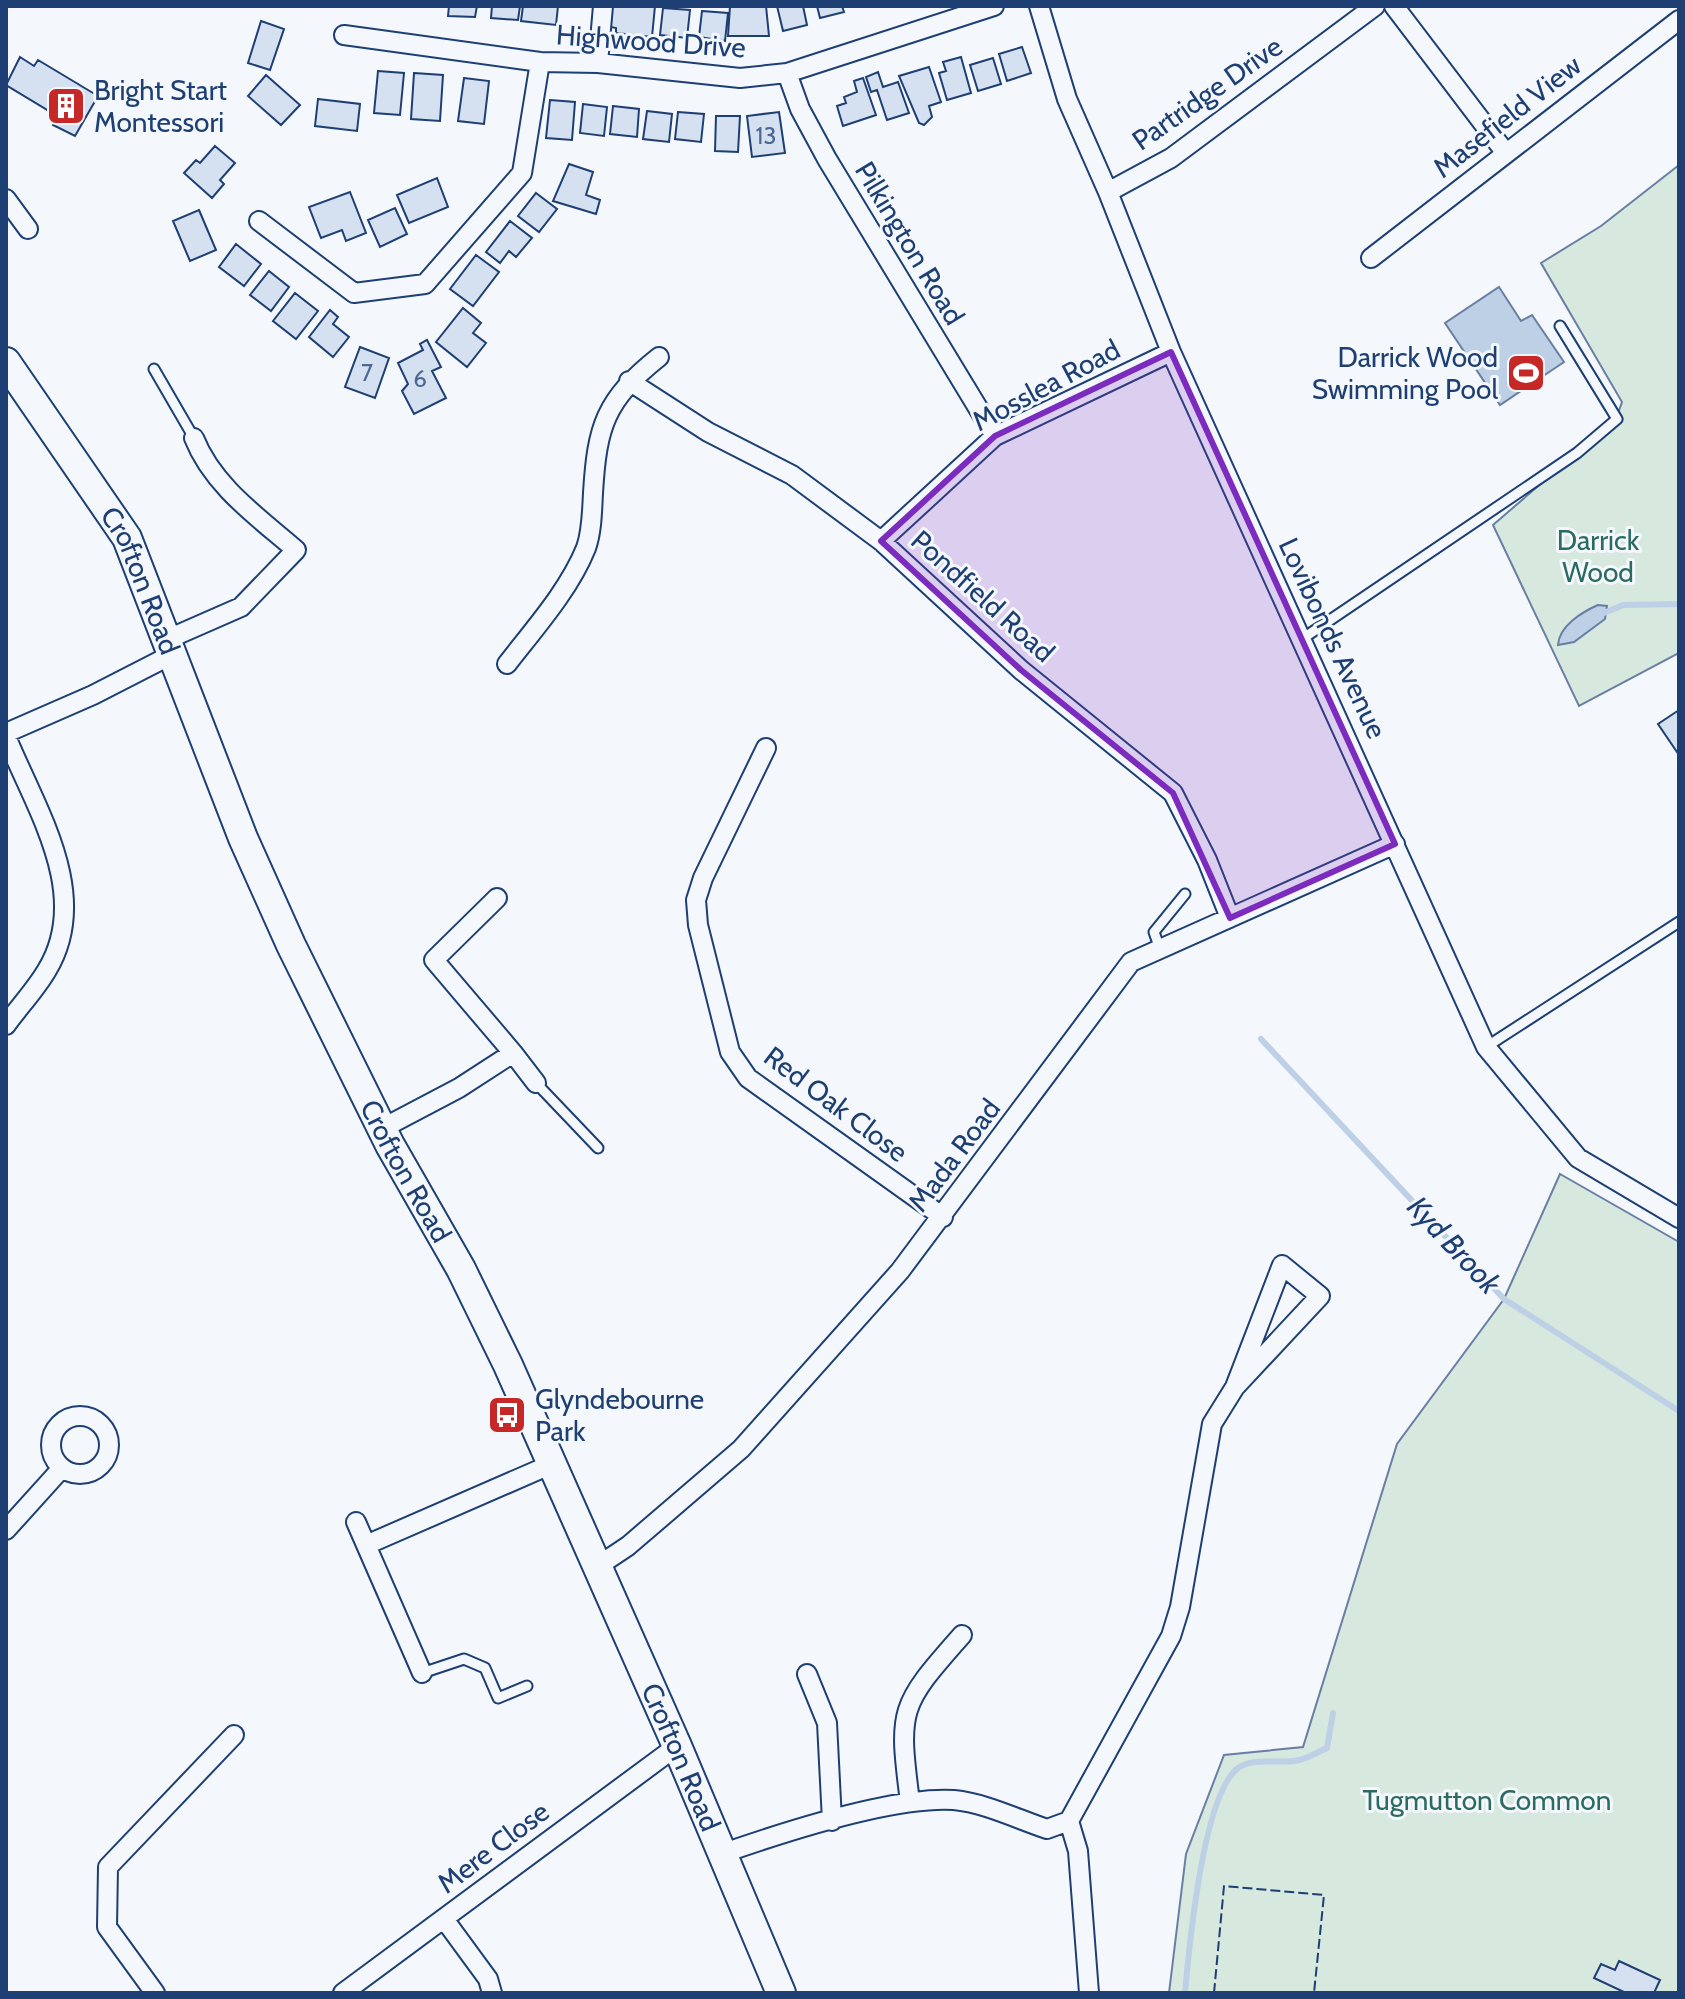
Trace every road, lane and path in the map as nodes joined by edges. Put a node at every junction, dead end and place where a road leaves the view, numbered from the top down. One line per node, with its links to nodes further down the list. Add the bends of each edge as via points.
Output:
1 (603, 6): 9 (street)
2 (994, 6): 10 (street, Highwood Drive)
3 (1039, 6): 12 (street, Lovibonds Avenue, via 1067,99)
4 (1375, 6): 12 (street, Partridge Drive, via 1171,158)
5 (1394, 6): 11 (street)
6 (1679, 20): 11 (street, Masefield View)
7 (344, 35): 8 (street, Highwood Drive)
8 (540, 62): 9 (street, Highwood Drive); 14 (street, via 522,173 425,284 354,293)
9 (598, 63): 10 (street, Highwood Drive, via 740,78)
10 (787, 73): 23 (street, Pilkington Road, via 827,159)
11 (1505, 152): 16 (street, Masefield View)
12 (1108, 192): 18 (street, Lovibonds Avenue)
13 (6, 199): 15 (street)
14 (259, 221)
15 (28, 229)
16 (1371, 258)
17 (1560, 326): 26 (lane, via 1617,419 1577,453)
18 (1171, 352): 23 (street, Mosslea Road); 26 (street, Lovibonds Avenue)
19 (659, 357): 22 (street)
20 (6, 362): 27 (main road, Crofton Road, via 127,538)
21 (154, 369): 24 (lane)
22 (629, 381): 25 (street, Pondfield Road, via 708,432 792,475); 28 (street, via 607,411 586,547 551,607)
23 (995, 436): 25 (street, Mosslea Road)
24 (194, 438): 27 (street, via 220,483 296,550 241,607)
25 (881, 541): 34 (street, Pondfield Road, via 1021,670 1173,793)
26 (1302, 639): 31 (street, Lovibonds Avenue)
27 (171, 647): 29 (street, via 93,695); 41 (main road, Crofton Road, via 243,838)
28 (507, 664)
29 (6, 734): 37 (street, via 63,876 66,905 61,939 47,970)
30 (766, 748): 43 (street, Red Oak Close, via 696,900 730,1052 748,1078)
31 (1395, 844): 34 (street, Mada Road); 38 (street, Lovibonds Avenue)
32 (1185, 894): 36 (lane, via 1154,932)
33 (497, 898): 39 (street, via 434,960)
34 (1230, 918): 36 (street, Mada Road)
35 (1679, 922): 38 (lane)
36 (1160, 949): 43 (street, Mada Road, via 1131,962)
37 (6, 1025)
38 (1486, 1047): 44 (street, Lovibonds Avenue, via 1578,1158)
39 (513, 1053): 40 (street); 41 (street)
40 (536, 1083): 42 (lane)
41 (383, 1128): 46 (main road, Crofton Road, via 461,1269)
42 (598, 1148)
43 (943, 1217): 51 (street, Mada Road, via 741,1449)
44 (1679, 1218)
45 (1235, 1387): 45 (street, via 1282,1265 1320,1296); 60 (street, via 1212,1424 1171,1636)
46 (552, 1464): 50 (street); 51 (main road, Crofton Road)
47 (62, 1468): 49 (street)
48 (356, 1522): 50 (street)
49 (6, 1530)
50 (366, 1545): 53 (street)
51 (598, 1566): 57 (main road, Crofton Road)
52 (962, 1635): 58 (street, via 921,1684 904,1715)
53 (422, 1673): 55 (lane, via 464,1659 485,1668 498,1698)
54 (807, 1674): 59 (street, via 827,1723)
55 (527, 1686)
56 (234, 1735): 63 (street, via 108,1867 107,1927)
57 (677, 1746): 61 (main road, Crofton Road); 62 (street, Mere Close)
58 (910, 1802): 59 (street); 60 (street, via 974,1803 1047,1829)
59 (832, 1821): 61 (street)
60 (1069, 1821): 67 (street, via 1078,1851)
61 (721, 1854): 66 (main road, Crofton Road)
62 (444, 1919): 64 (street, Mere Close); 65 (street, via 488,1979)
63 (155, 1993)
64 (343, 1993)
65 (492, 1993)
66 (781, 1993)
67 (1089, 1993)

